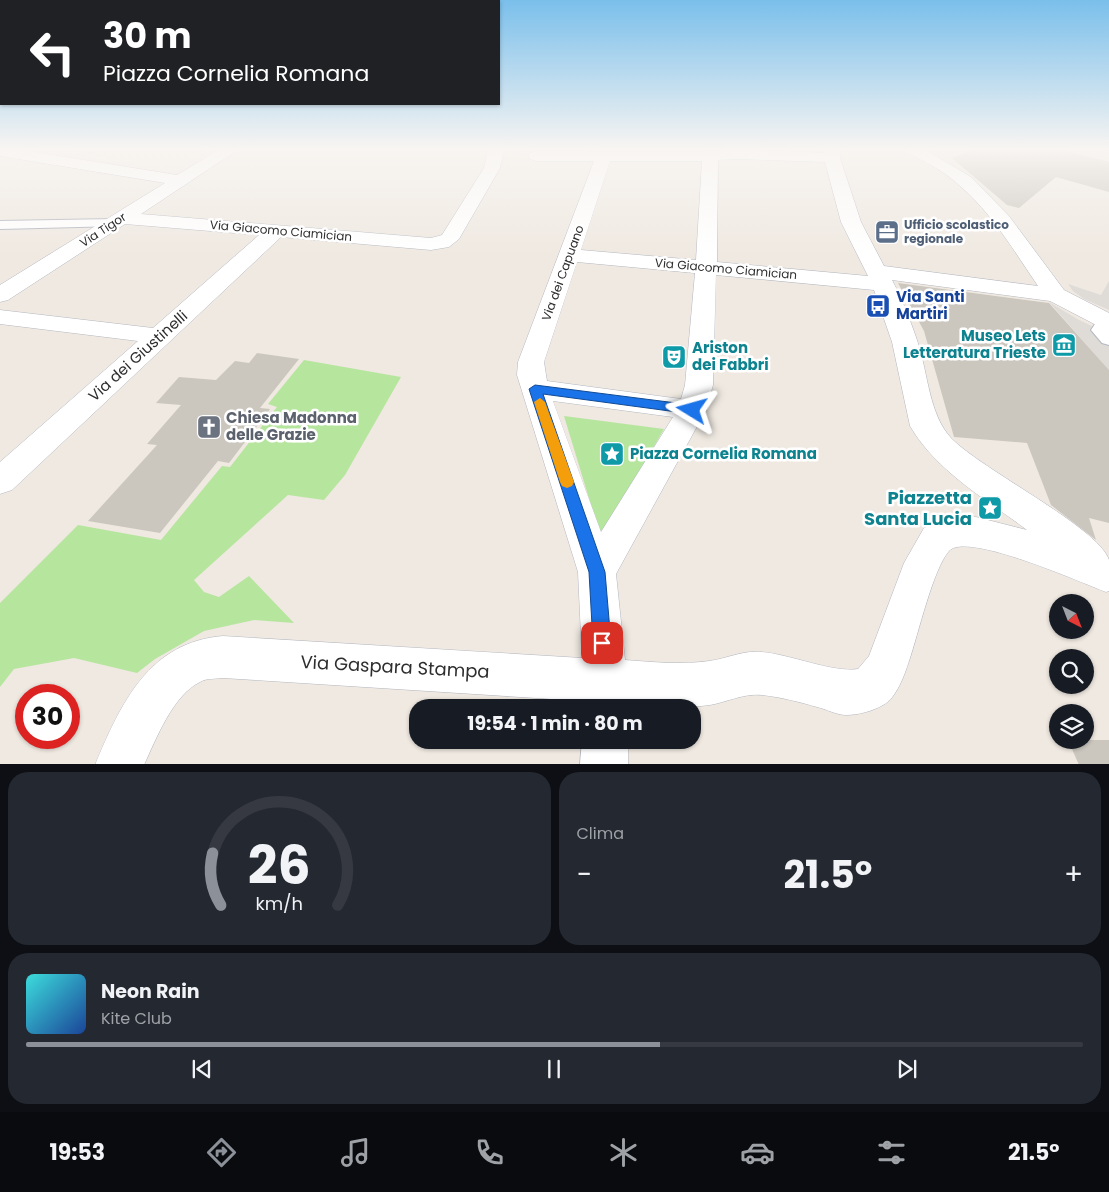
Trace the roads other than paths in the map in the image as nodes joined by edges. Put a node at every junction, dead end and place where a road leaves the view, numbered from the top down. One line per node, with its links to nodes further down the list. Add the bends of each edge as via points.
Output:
1 (174, 185): 7 (street, Via Tigor)
2 (482, 185): 9 (street, Via Giacomo Ciamician, via 448,239 442,243)
3 (594, 185): 10 (street, Via dei Capuano)
4 (709, 185): 11 (street)
5 (841, 185): 12 (street, via 851,222)
6 (968, 185): 14 (street, via 996,214)
7 (117, 221): 8 (street); 9 (street, Via Giacomo Ciamician); 13 (street, Via Tigor)
8 (0, 225)
9 (276, 231): 17 (street, Via dei Giustinelli)
10 (570, 255): 11 (street, Via Giacomo Ciamician); 18 (street, Via dei Capuano, via 531,362)
11 (706, 267): 12 (street, Via Giacomo Ciamician); 19 (street, via 699,385)
12 (879, 277): 14 (street, Via Giacomo Ciamician); 22 (street, via 905,342 925,426 941,447 962,465 1066,539)
13 (0, 295)
14 (1056, 296): 16 (street)
15 (0, 318): 17 (street)
16 (1107, 330)
17 (159, 336): 20 (street, Via dei Giustinelli)
18 (535, 389): 19 (street); 21 (street)
19 (692, 410): 21 (street)
20 (0, 481)
21 (597, 572): 23 (street)
22 (1108, 578): 23 (street, Via Gaspara Stampa, via 1047,551 972,531 951,532 937,539 922,563 886,670 870,689 846,693 760,673 710,683)
23 (604, 693): 25 (street, Via Gaspara Stampa, via 223,657 205,659 186,666 155,696)
24 (604, 749): 26 (street)
25 (119, 764)
26 (604, 764)

